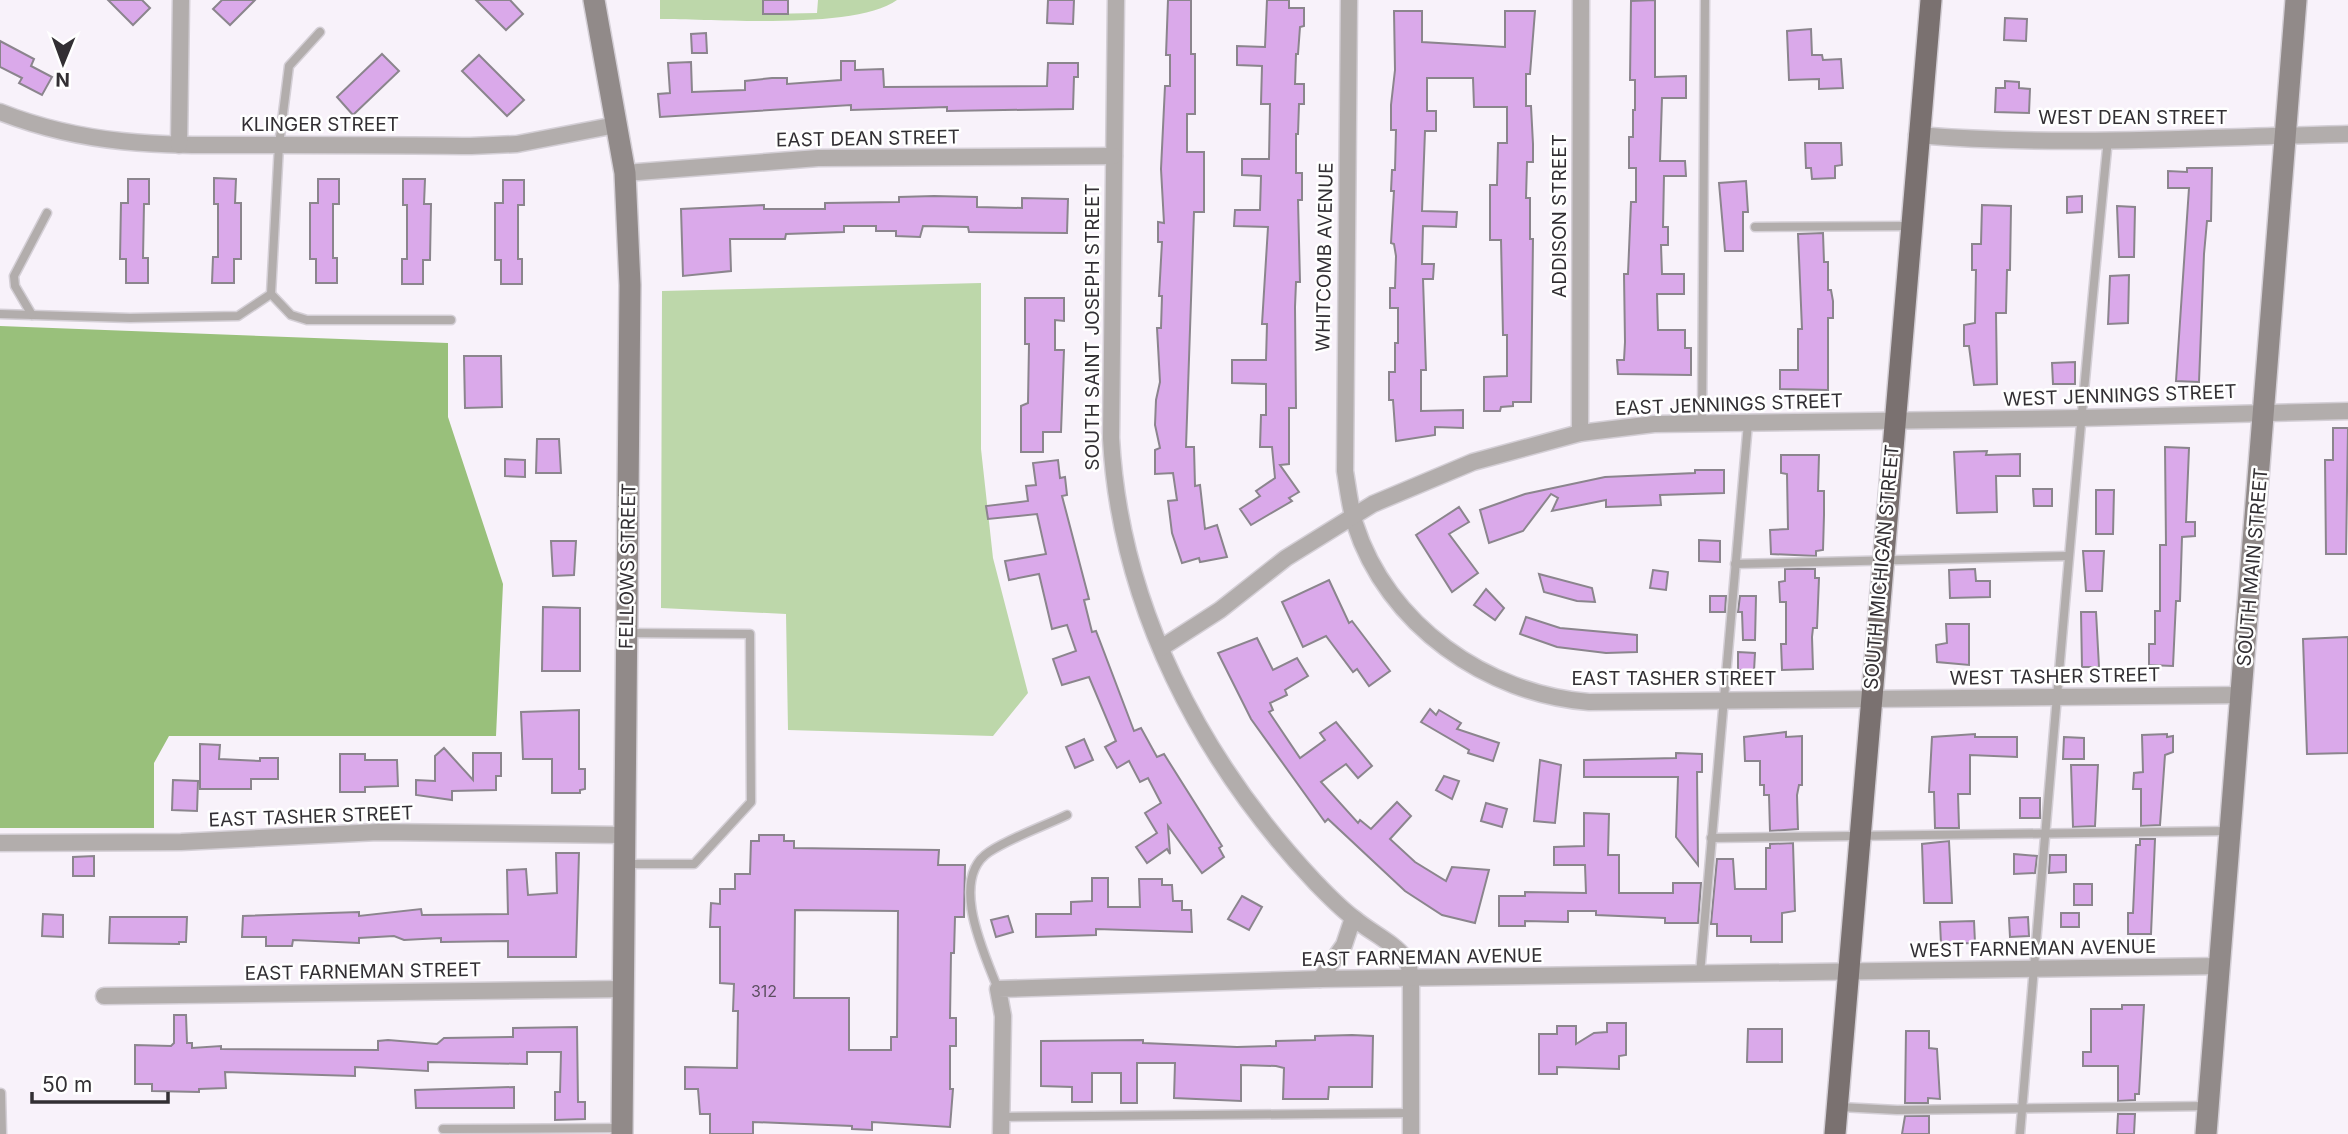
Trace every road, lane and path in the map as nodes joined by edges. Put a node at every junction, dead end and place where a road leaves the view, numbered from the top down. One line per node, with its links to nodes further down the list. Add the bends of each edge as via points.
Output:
1 (181, 0): 16 (street)
2 (594, 0): 11 (main road, FELLOWS STREET)
3 (1116, 0): 18 (street, SOUTH SAINT JOSEPH STREET)
4 (1349, 0): 34 (street, WHITCOMB AVENUE, via 1343,444)
5 (1581, 0): 33 (street, ADDISON STREET)
6 (1705, 0): 31 (lane)
7 (1931, 0): 13 (main road, SOUTH MICHIGAN STREET)
8 (2296, 0): 14 (main road, SOUTH MAIN STREET)
9 (320, 32): 17 (lane, via 289,66)
10 (0, 112): 16 (street, KLINGER STREET, via 94,140)
11 (616, 125): 17 (street, KLINGER STREET, via 505,144); 19 (main road, FELLOWS STREET)
12 (2348, 134): 14 (street, WEST DEAN STREET)
13 (1917, 135): 15 (street, WEST DEAN STREET); 21 (main road, SOUTH MICHIGAN STREET)
14 (2287, 135): 15 (street, WEST DEAN STREET); 27 (main road, SOUTH MAIN STREET)
15 (2108, 139): 29 (lane)
16 (179, 145): 17 (street, KLINGER STREET)
17 (279, 145): 23 (lane)
18 (1114, 156): 19 (street, EAST DEAN STREET, via 818,158); 39 (street, SOUTH SAINT JOSEPH STREET, via 1113,482 1132,573)
19 (625, 173): 38 (main road, FELLOWS STREET, via 630,285)
20 (47, 213): 25 (lane, via 14,276)
21 (1910, 226): 22 (lane); 30 (main road, SOUTH MICHIGAN STREET)
22 (1755, 227)
23 (271, 294): 25 (lane, via 238,316); 26 (lane, via 291,315 307,320)
24 (0, 314): 25 (lane)
25 (32, 315)
26 (451, 320)
27 (2265, 411): 28 (street, WEST JENNINGS STREET); 29 (street, WEST JENNINGS STREET); 40 (main road, SOUTH MAIN STREET)
28 (2348, 411)
29 (2080, 418): 30 (street, WEST JENNINGS STREET); 35 (lane)
30 (1893, 421): 32 (street, EAST JENNINGS STREET); 36 (main road, SOUTH MICHIGAN STREET)
31 (1702, 423): 32 (street, EAST JENNINGS STREET); 33 (street, EAST JENNINGS STREET)
32 (1748, 423): 37 (lane)
33 (1580, 433): 34 (street, EAST JENNINGS STREET, via 1473,462)
34 (1353, 514): 39 (street, EAST JENNINGS STREET); 42 (street, EAST TASHER STREET, via 1373,561 1401,606 1445,649 1491,676 1571,701)
35 (2068, 556): 36 (lane); 41 (lane)
36 (1881, 559): 37 (lane); 43 (main road, SOUTH MICHIGAN STREET)
37 (1735, 564): 42 (lane)
38 (626, 633): 47 (main road, FELLOWS STREET); 51 (lane, via 750,634 751,802 694,864)
39 (1161, 648): 52 (street, SOUTH SAINT JOSEPH STREET, via 1181,693 1236,786 1308,874)
40 (2242, 695): 41 (street, WEST TASHER STREET); 45 (main road, SOUTH MAIN STREET)
41 (2055, 696): 43 (street, WEST TASHER STREET); 46 (lane)
42 (1724, 700): 43 (street, EAST TASHER STREET); 48 (lane)
43 (1870, 700): 49 (main road, SOUTH MICHIGAN STREET)
44 (1067, 815): 60 (lane, via 987,853 975,866 970,890 973,923)
45 (2230, 831): 46 (lane); 53 (main road, SOUTH MAIN STREET)
46 (2047, 832): 49 (lane); 54 (lane)
47 (624, 835): 50 (street, EAST TASHER STREET, via 378,832 181,842); 51 (main road, FELLOWS STREET)
48 (1712, 838): 49 (lane); 56 (lane)
49 (1860, 838): 55 (main road, SOUTH MICHIGAN STREET)
50 (0, 843)
51 (624, 864): 59 (main road, FELLOWS STREET)
52 (1353, 918): 57 (street, SOUTH SAINT JOSEPH STREET, via 1406,959); 58 (street, via 1344,945)
53 (2220, 966): 54 (street, WEST FARNEMAN AVENUE); 63 (main road, SOUTH MAIN STREET)
54 (2035, 969): 55 (street, WEST FARNEMAN AVENUE); 65 (lane)
55 (1847, 973): 56 (street, EAST FARNEMAN AVENUE); 64 (main road, SOUTH MICHIGAN STREET)
56 (1700, 974): 57 (street, EAST FARNEMAN AVENUE)
57 (1411, 978): 58 (street, EAST FARNEMAN AVENUE); 66 (street)
58 (1320, 979): 60 (street, EAST FARNEMAN AVENUE)
59 (623, 989): 61 (street, EAST FARNEMAN STREET); 69 (main road, FELLOWS STREET)
60 (998, 989): 67 (street, via 1003,1017)
61 (104, 996)
62 (1, 1093): 70 (lane)
63 (2208, 1105): 65 (lane); 75 (main road, SOUTH MAIN STREET)
64 (1837, 1107): 65 (lane); 73 (main road, SOUTH MICHIGAN STREET)
65 (2022, 1108): 74 (lane)
66 (1411, 1112): 67 (lane); 72 (street)
67 (1001, 1116): 71 (street)
68 (443, 1129): 69 (lane)
69 (622, 1131)
70 (2, 1134)
71 (1001, 1134)
72 (1411, 1134)
73 (1835, 1134)
74 (2020, 1134)
75 (2206, 1134)

